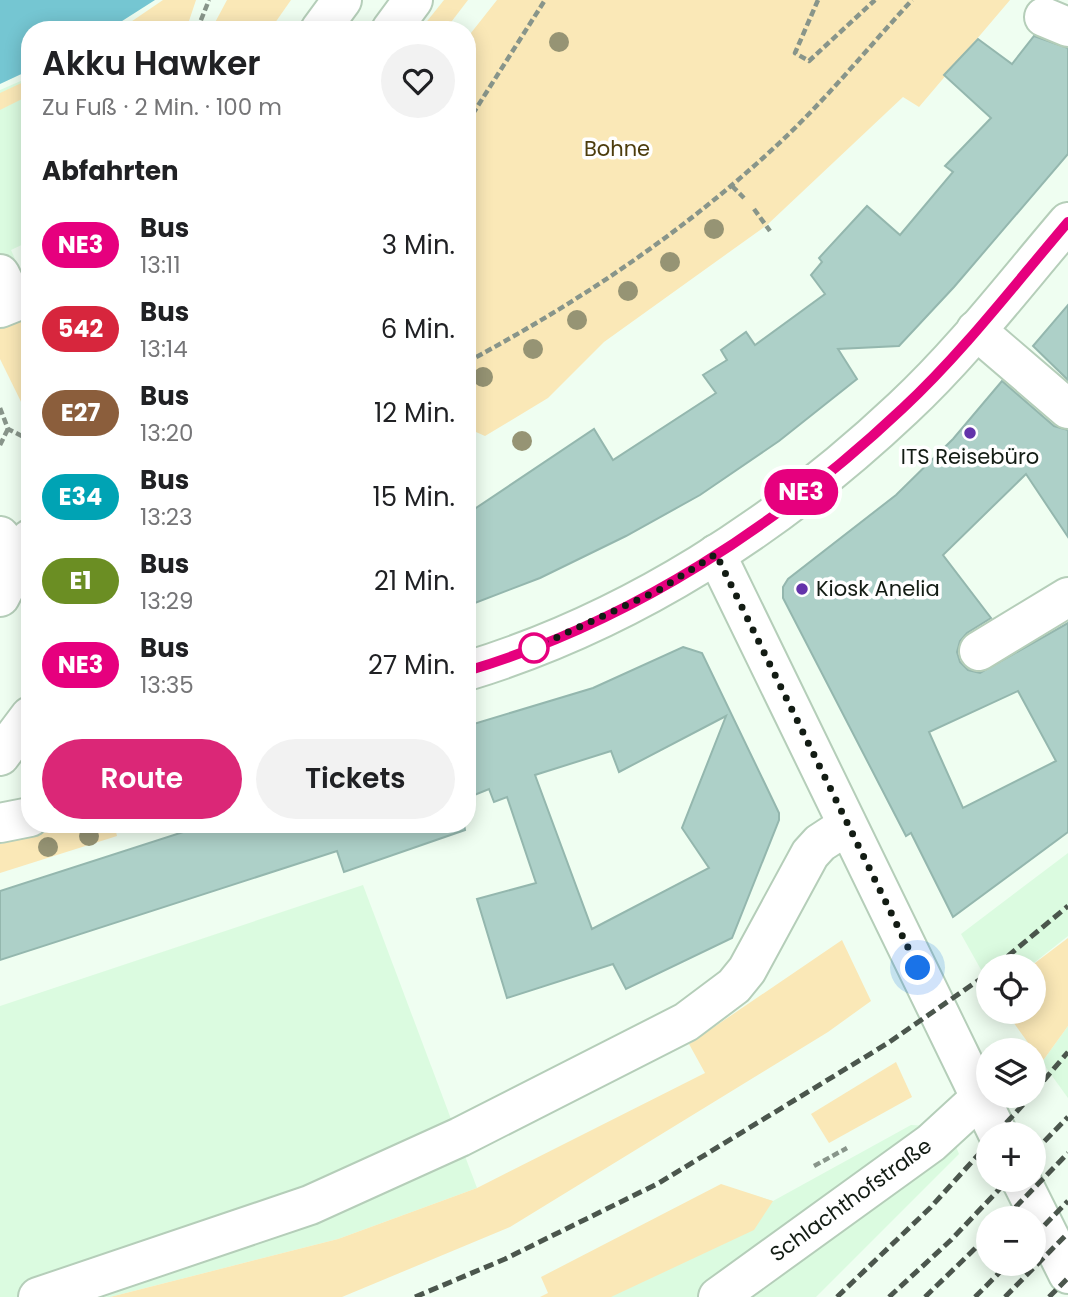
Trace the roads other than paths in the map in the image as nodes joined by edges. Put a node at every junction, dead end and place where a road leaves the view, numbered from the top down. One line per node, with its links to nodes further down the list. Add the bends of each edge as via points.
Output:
1 (342, 0): 3 (street)
2 (413, 0): 4 (street)
3 (327, 21)
4 (398, 21)
5 (1068, 222): 6 (street)
6 (976, 330): 7 (street); 8 (street, via 904,408 808,487)
7 (1068, 409)
8 (716, 554): 13 (street, via 678,580 592,623); 18 (street)
9 (21, 555): 10 (street)
10 (0, 597)
11 (1068, 597): 12 (street)
12 (979, 651)
13 (476, 668)
14 (21, 728): 15 (street)
15 (0, 756)
16 (21, 819): 17 (street)
17 (0, 823)
18 (846, 825): 19 (street); 23 (street, via 810,854 758,952 734,986 687,1022 460,1137 310,1205)
19 (976, 1090)
20 (976, 1102): 24 (street, Schlachthofstraße, via 931,1143)
21 (1027, 1192): 22 (street)
22 (1068, 1274)
23 (38, 1297)
24 (719, 1297)

